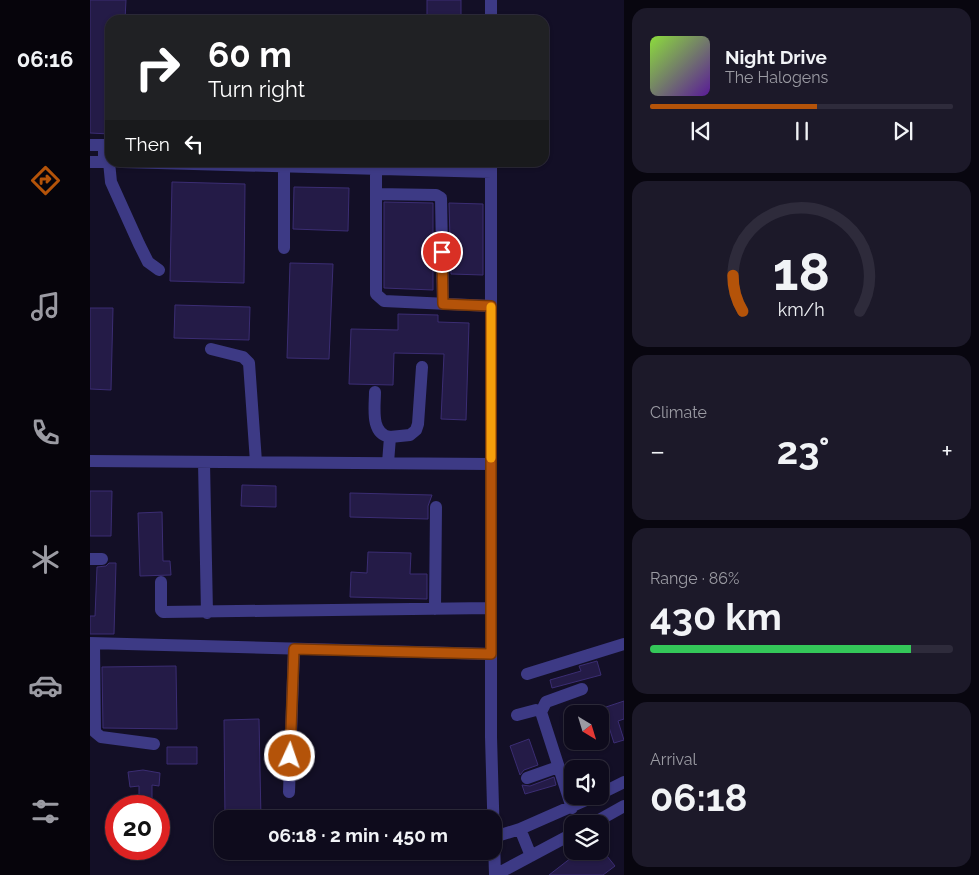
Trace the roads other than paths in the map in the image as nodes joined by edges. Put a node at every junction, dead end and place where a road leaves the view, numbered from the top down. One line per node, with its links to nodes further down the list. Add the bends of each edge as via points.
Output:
1 (491, 0): 2 (street)
2 (491, 15)
3 (90, 145): 4 (street, via 104,145)
4 (105, 149)
5 (90, 162): 6 (street)
6 (105, 162)
7 (109, 167): 15 (street, via 111,182 139,244 148,262)
8 (284, 167): 14 (street)
9 (315, 167): 12 (street)
10 (392, 167): 12 (street)
11 (491, 167): 17 (street)
12 (376, 169): 13 (street)
13 (376, 194): 16 (street, via 378,298); 16 (street, via 441,198)
14 (284, 248)
15 (159, 270)
16 (443, 304): 17 (street)
17 (491, 306): 26 (street)
18 (210, 350): 24 (street, via 243,357 249,363)
19 (422, 366): 21 (street, via 418,427 410,435)
20 (374, 392): 21 (street, via 377,428 381,434)
21 (390, 437): 25 (street)
22 (90, 461): 23 (street)
23 (204, 462): 24 (street); 31 (street)
24 (256, 462): 25 (street)
25 (388, 463): 26 (street)
26 (491, 464): 29 (street)
27 (436, 507): 30 (street)
28 (161, 582): 31 (street, via 162,612)
29 (491, 608): 30 (street); 35 (street)
30 (435, 609): 31 (street)
31 (207, 612)
32 (92, 644): 34 (street); 40 (street, via 95,732 101,737)
33 (624, 644): 36 (street)
34 (294, 649): 35 (street); 45 (street)
35 (491, 654): 49 (street)
36 (528, 674)
37 (582, 688): 38 (street, via 546,702)
38 (541, 712): 39 (street, via 536,710); 41 (street)
39 (517, 715)
40 (154, 744)
41 (558, 767): 42 (street); 48 (street)
42 (527, 778)
43 (624, 782): 44 (street)
44 (609, 790)
45 (289, 792)
46 (578, 805): 48 (street)
47 (624, 806): 50 (street)
48 (572, 808): 51 (street)
49 (494, 810)
50 (608, 815)
51 (520, 829): 52 (street); 54 (street)
52 (502, 835)
53 (564, 838): 54 (street)
54 (531, 856): 56 (street)
55 (495, 860): 56 (street)
56 (495, 875)

